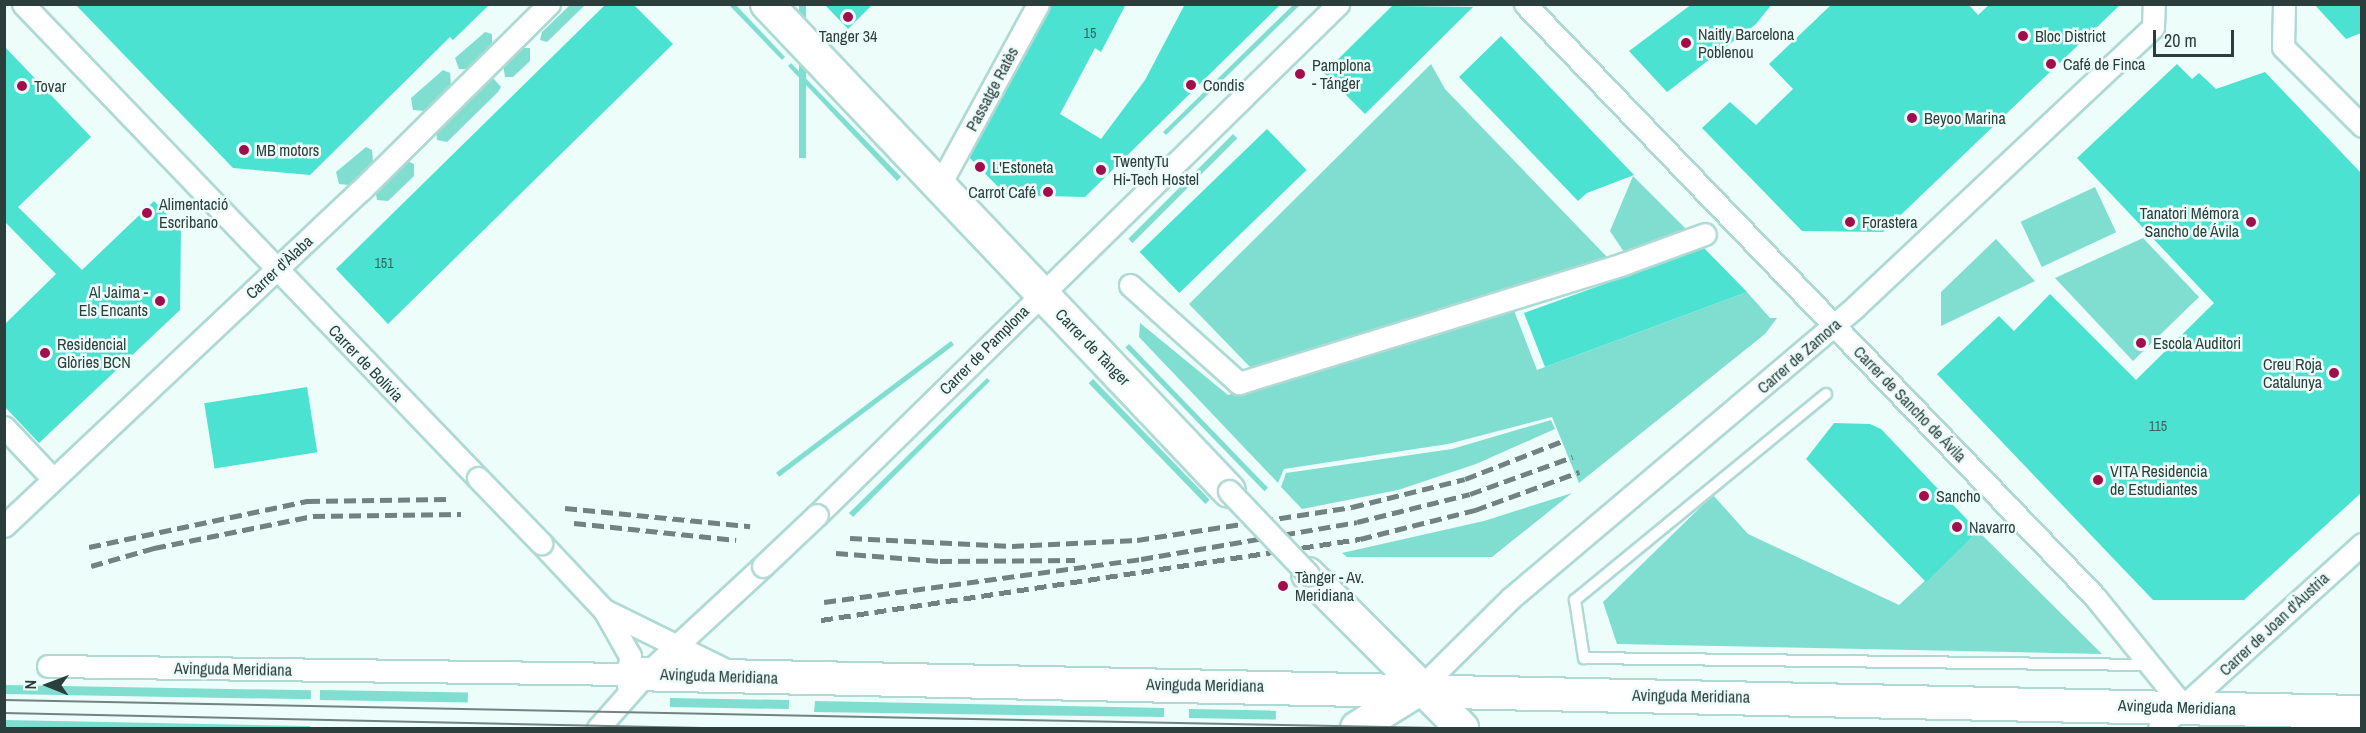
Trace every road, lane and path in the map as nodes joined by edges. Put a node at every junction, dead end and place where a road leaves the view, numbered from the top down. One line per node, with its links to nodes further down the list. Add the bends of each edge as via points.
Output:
1 (23, 4): 12 (street, Carrer de Bolívia)
2 (549, 4): 12 (street, Carrer d'Àlaba)
3 (767, 4): 14 (street, Carrer de Tànger)
4 (1038, 4): 10 (street, Passatge Ratès)
5 (1338, 4): 14 (street, Carrer de Pamplona)
6 (1525, 4): 15 (street, Carrer de Sancho de Ávila)
7 (2154, 4): 15 (street, Carrer de Zamora, via 2153,27)
8 (2284, 4): 9 (street, via 2283,47)
9 (2361, 126)
10 (946, 173)
11 (1705, 234): 13 (street, via 1612,268 1239,383)
12 (277, 269): 18 (street, Carrer d'Àlaba); 23 (street, Carrer de Bolívia, bridge)
13 (1130, 285)
14 (1041, 293): 19 (street, Carrer de Tànger); 24 (street, Carrer de Pamplona, bridge, via 817,514)
15 (1834, 326): 25 (street, Carrer de Sancho de Ávila); 29 (street, Carrer de Zamora, via 1511,598)
16 (1826, 394): 25 (lane, via 1575,600 1584,658)
17 (4, 427): 18 (street)
18 (52, 478): 20 (street, Carrer d'Àlaba)
19 (1229, 491): 22 (street, Carrer de Tànger, bridge)
20 (4, 526)
21 (2361, 544): 30 (street, Carrer de Joan d'Àustria)
22 (1308, 574): 29 (street, Carrer de Tànger)
23 (604, 610): 24 (street, Carrer de Bolívia); 28 (street, via 630,656)
24 (676, 646): 27 (street, Carrer de Bolívia); 28 (street, Carrer de Pamplona)
25 (2154, 665): 30 (street, Carrer de Sancho de Ávila)
26 (48, 666): 28 (street, Avinguda Meridiana)
27 (740, 677): 28 (street, Avinguda Meridiana); 29 (street, Avinguda Meridiana)
28 (635, 680): 32 (street, Carrer de Pamplona)
29 (1419, 689): 30 (street, Avinguda Meridiana); 33 (street); 34 (street, Carrer de Tànger)
30 (2185, 708): 31 (street, Avinguda Meridiana); 35 (street, Carrer de Joan d'Àustria)
31 (2361, 712)
32 (598, 729)
33 (1357, 729)
34 (1462, 729)
35 (2159, 729)

